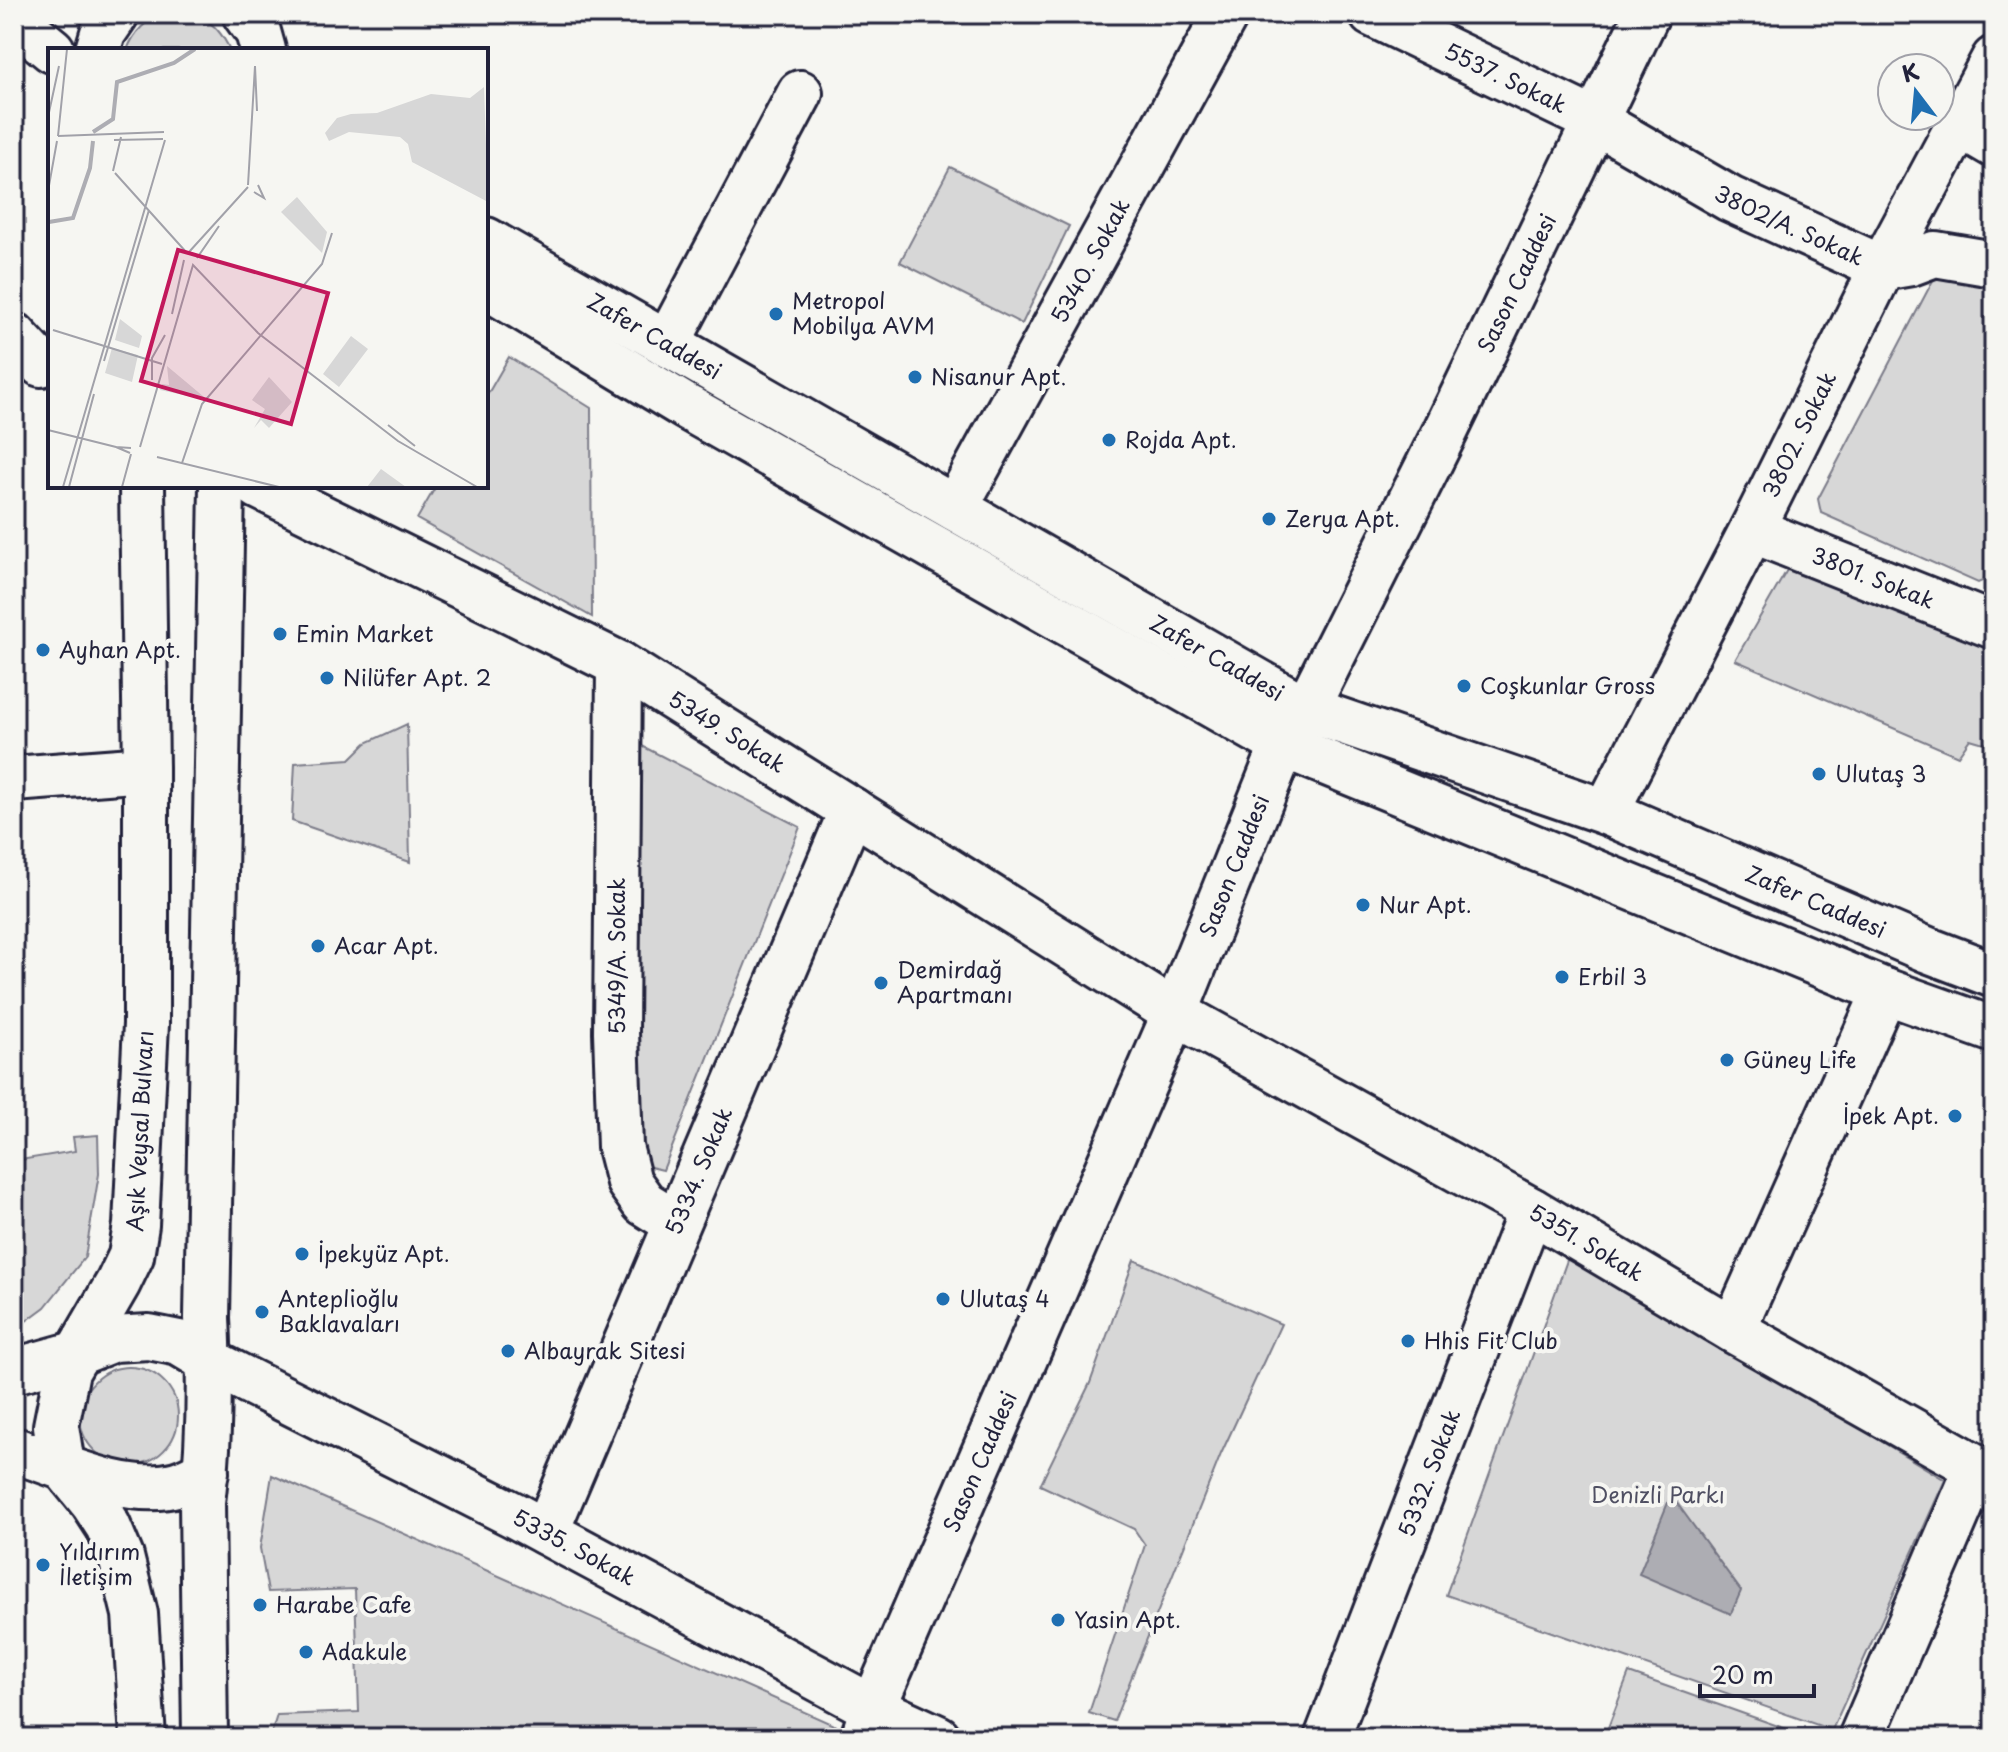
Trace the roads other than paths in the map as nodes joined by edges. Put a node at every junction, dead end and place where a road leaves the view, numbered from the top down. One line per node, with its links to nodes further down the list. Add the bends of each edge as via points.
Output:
1 (116, 14): 7 (street)
2 (1226, 14): 20 (street, 5340. Sokak)
3 (1372, 14): 10 (street, 5537. Sokak)
4 (1647, 14): 10 (street, Sason Caddesi)
5 (14, 19): 6 (street)
6 (50, 48)
7 (99, 48)
8 (1994, 59): 11 (street, 3802. Sokak)
9 (800, 93): 16 (street)
10 (1597, 122): 14 (street, 3802/A. Sokak, via 1730,199); 24 (street, Sason Caddesi)
11 (1976, 134): 14 (street, 3802. Sokak)
12 (488, 241): 16 (street, Zafer Caddesi)
13 (1994, 264): 14 (street, 3802/A. Sokak, via 1935,254)
14 (1882, 268): 21 (street, 3802. Sokak)
15 (488, 287): 25 (street, via 702,416)
16 (667, 344): 20 (street, Zafer Caddesi)
17 (142, 488): 26 (street, Aşık Veysal Bulvarı)
18 (222, 488): 38 (street)
19 (262, 488): 23 (street, 5349. Sokak)
20 (955, 508): 24 (street, Zafer Caddesi)
21 (1752, 530): 22 (street, 3801. Sokak); 29 (street, 3802. Sokak)
22 (1994, 626)
23 (619, 664): 28 (street, 5349. Sokak); 35 (street, 5349/A. Sokak, via 620,1147 629,1182 644,1203)
24 (1306, 709): 25 (street, Sason Caddesi); 29 (street, Zafer Caddesi)
25 (1283, 745): 31 (street); 32 (street, Sason Caddesi)
26 (146, 769): 27 (street); 37 (street, Aşık Veysal Bulvarı, via 146,1024 136,1225 131,1256)
27 (14, 779)
28 (852, 810): 32 (street, 5349. Sokak); 35 (street, 5334. Sokak)
29 (1606, 812): 30 (street, Zafer Caddesi)
30 (1994, 975)
31 (1885, 991): 33 (street); 36 (street)
32 (1175, 1013): 34 (street, 5351. Sokak); 45 (street, Sason Caddesi)
33 (1994, 1030)
34 (1531, 1210): 36 (street, 5351. Sokak); 49 (street, 5332. Sokak)
35 (676, 1223): 44 (street, 5334. Sokak)
36 (1733, 1330): 43 (street, 5351. Sokak)
37 (75, 1354): 38 (street, via 113,1339 149,1337 179,1343); 39 (street); 41 (street, Aşık Veysal Bulvarı, via 56,1426)
38 (209, 1361): 42 (street); 44 (street, 5335. Sokak)
39 (14, 1371)
40 (14, 1450): 41 (street)
41 (62, 1465): 42 (street, via 137,1487 176,1484); 46 (street, via 108,1526 121,1557 135,1614)
42 (206, 1472): 47 (street)
43 (1986, 1473): 50 (street)
44 (546, 1532): 45 (street, 5335. Sokak)
45 (868, 1723): 48 (street, 5335. Sokak)
46 (143, 1738)
47 (205, 1738)
48 (938, 1738)
49 (1327, 1738)
50 (1861, 1738)

